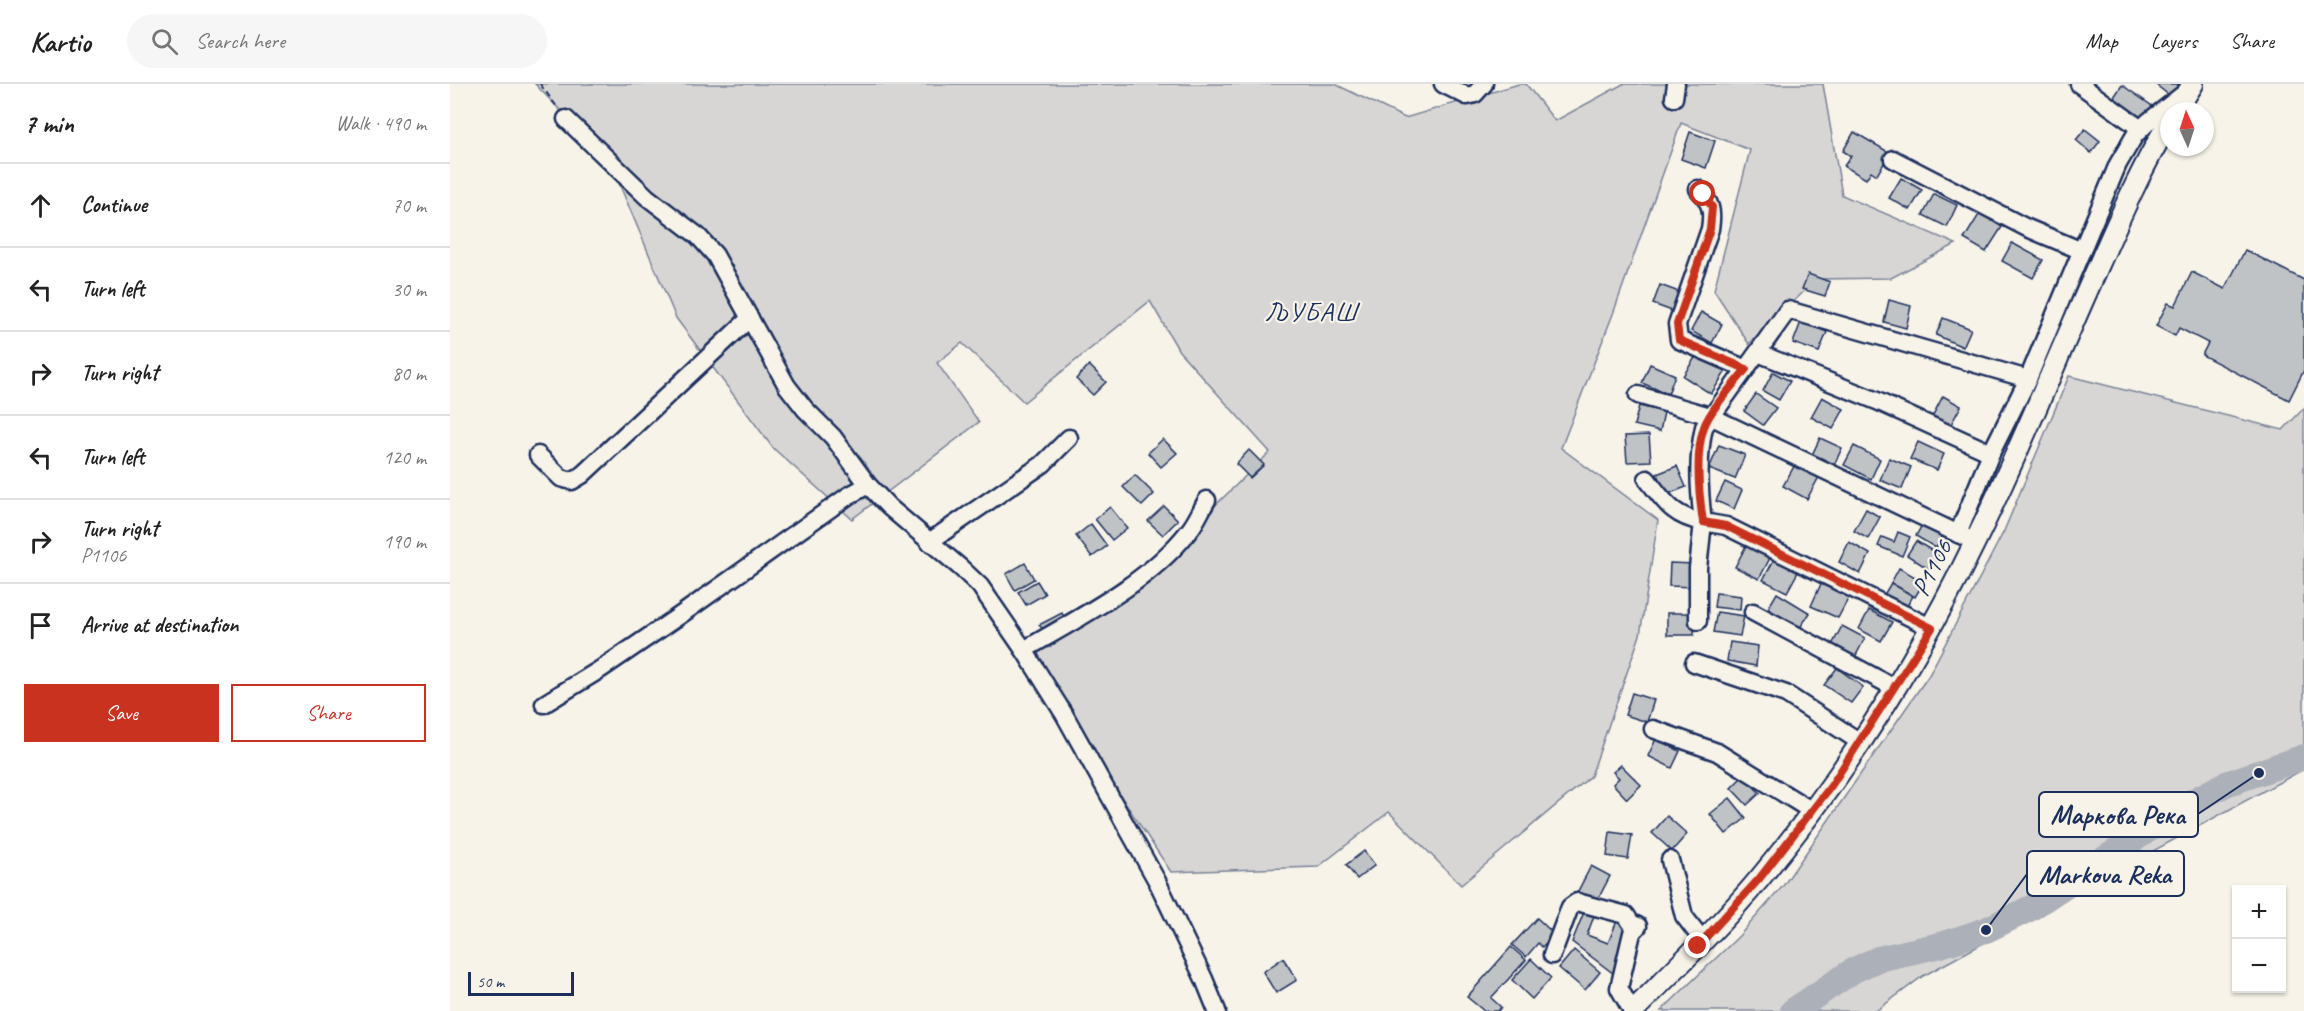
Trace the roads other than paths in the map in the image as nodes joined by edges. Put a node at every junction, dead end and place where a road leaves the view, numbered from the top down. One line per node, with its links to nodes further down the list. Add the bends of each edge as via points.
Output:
1 (1443, 84): 2 (lane, via 1467,96)
2 (1484, 84)
3 (2079, 84): 7 (lane)
4 (2190, 87): 5 (main road); 7 (lane)
5 (2181, 102)
6 (566, 118): 12 (lane, via 647,197 698,236 715,255)
7 (2141, 129): 11 (lane, via 2118,164)
8 (2160, 140): 25 (main road, P1106)
9 (1893, 159): 11 (lane)
10 (1698, 189): 14 (lane, via 1712,207 1713,215 1677,324 1679,340)
11 (2082, 251): 15 (lane)
12 (750, 318): 20 (lane, via 582,475 572,481 561,478); 22 (lane, via 787,387 833,437)
13 (1758, 353): 14 (lane); 15 (lane, via 1788,310); 19 (lane)
14 (1746, 369): 17 (lane)
15 (2028, 379): 19 (lane)
16 (1638, 395): 17 (lane)
17 (1710, 416): 24 (lane, via 1700,444); 25 (lane)
18 (1069, 438): 26 (lane, via 1043,464)
19 (1991, 453): 25 (lane)
20 (538, 455)
21 (1647, 478): 24 (lane, via 1667,506 1688,519)
22 (868, 485): 26 (lane); 33 (lane, via 611,663)
23 (1207, 500): 30 (lane, via 1190,530 1164,559 1101,604)
24 (1703, 522): 28 (lane); 29 (lane, via 1726,526)
25 (1967, 538): 29 (main road, P1106)
26 (929, 542): 30 (lane, via 980,586)
27 (1753, 612): 32 (lane)
28 (1698, 621)
29 (1932, 628): 32 (main road, P1106)
30 (1024, 650): 40 (lane, via 1157,881)
31 (1694, 663): 35 (lane, via 1786,694)
32 (1895, 688): 35 (main road, P1106)
33 (544, 704)
34 (1653, 729): 36 (lane, via 1717,752)
35 (1860, 742): 36 (main road, P1106)
36 (1812, 811): 38 (main road, P1106, via 1759,879)
37 (1670, 860): 38 (lane, via 1684,916)
38 (1703, 941): 41 (main road, P1106)
39 (1552, 956): 41 (lane, via 1570,906 1577,902 1626,915 1638,926 1632,933 1619,988)
40 (1217, 1011)
41 (1632, 1011)

